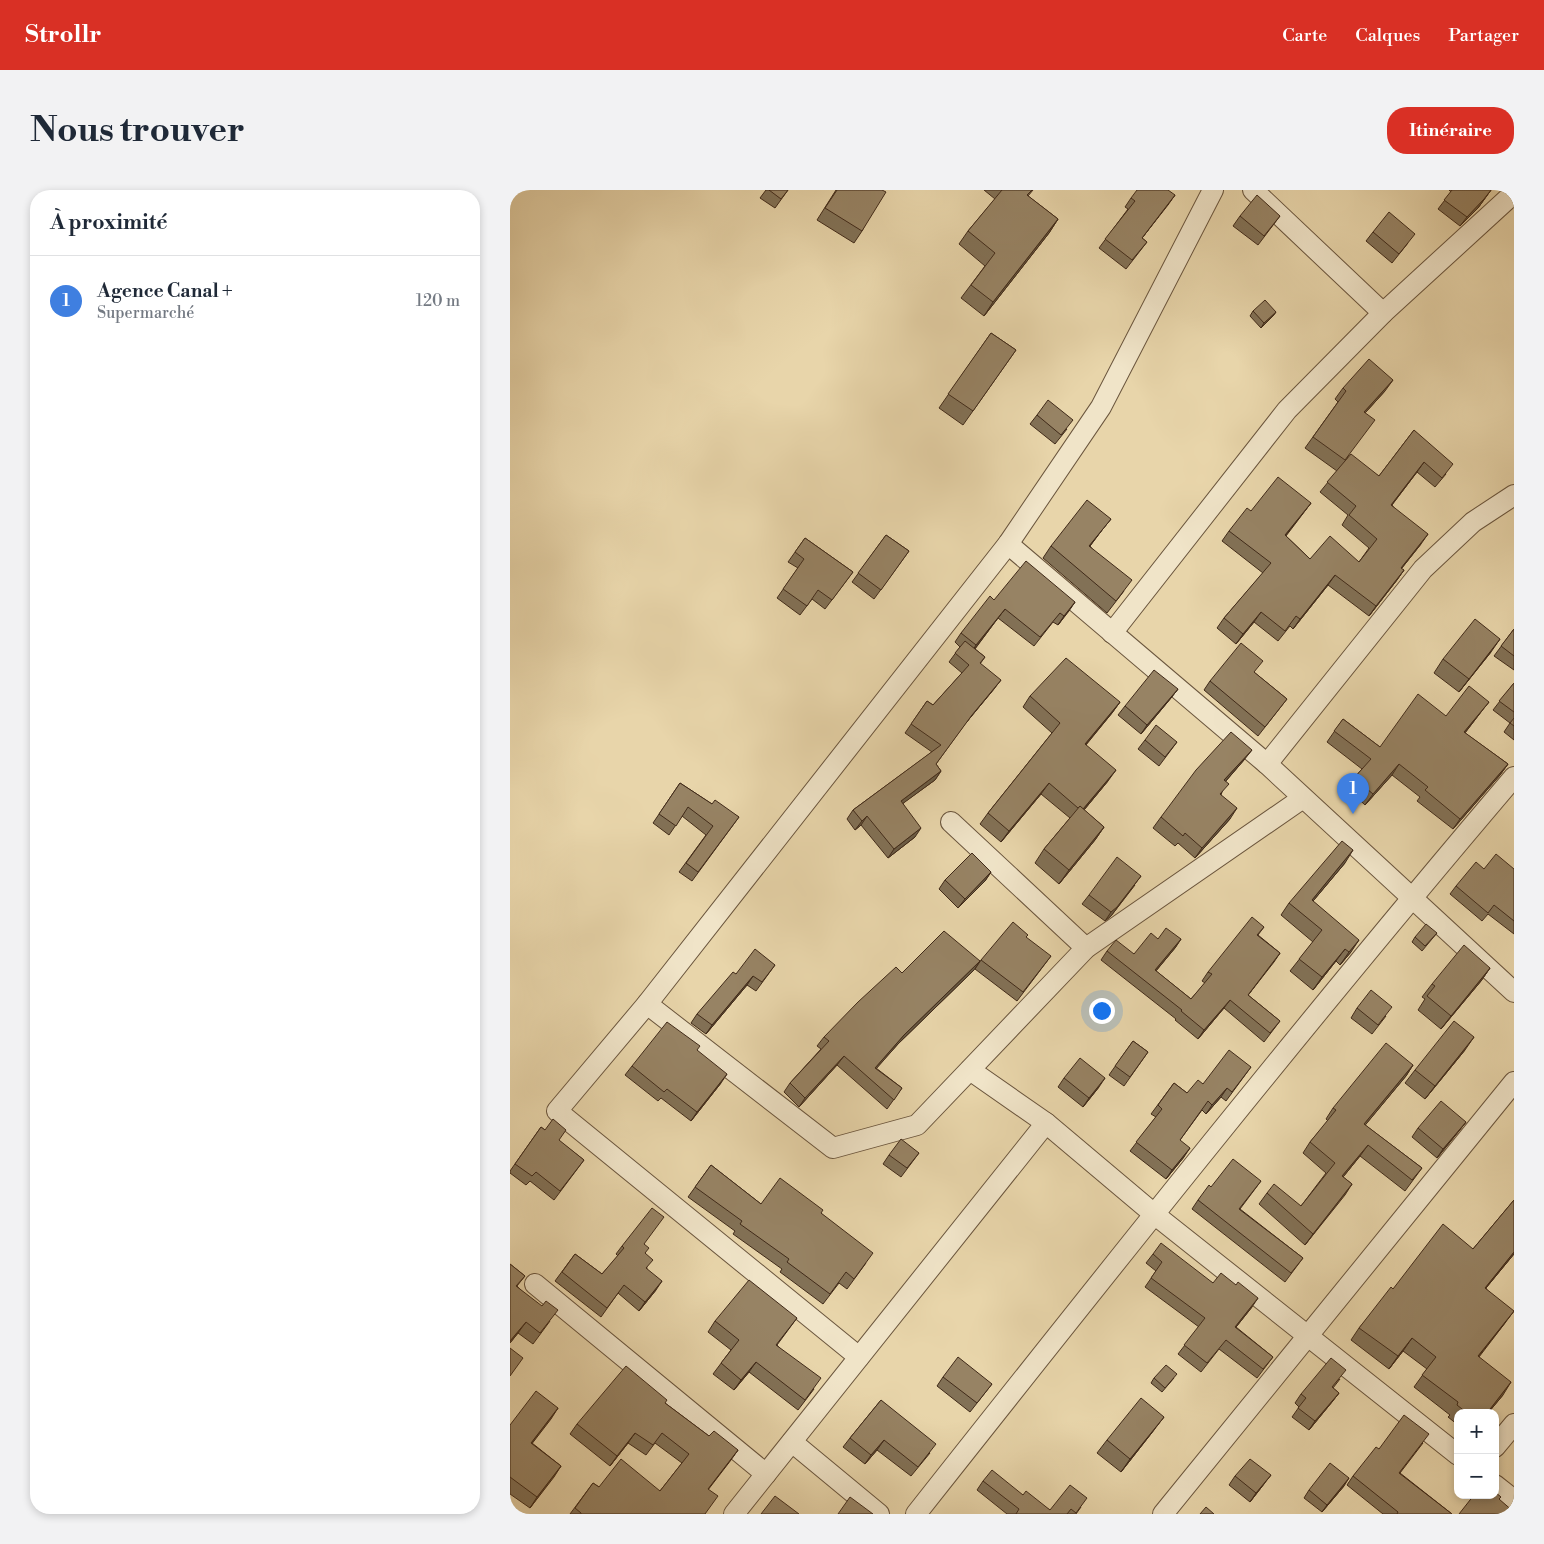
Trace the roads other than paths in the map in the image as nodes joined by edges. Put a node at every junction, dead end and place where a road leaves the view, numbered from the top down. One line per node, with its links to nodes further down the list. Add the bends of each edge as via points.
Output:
1 (1214, 190): 6 (street, via 1101,408)
2 (1253, 190): 4 (street)
3 (1514, 193): 4 (street)
4 (1384, 313): 7 (street, via 1288,410)
5 (1514, 495): 8 (street, via 1473,522 1424,569)
6 (1008, 544): 7 (street); 15 (street)
7 (1112, 633): 8 (street)
8 (1267, 764): 10 (street)
9 (1514, 777): 12 (street)
10 (1303, 798): 12 (street); 13 (street)
11 (951, 822): 13 (street)
12 (1411, 899): 14 (street); 19 (street)
13 (1086, 948): 16 (street)
14 (1514, 992)
15 (647, 1004): 16 (street, via 834,1148 917,1125); 22 (street, via 558,1111)
16 (970, 1070): 18 (street)
17 (1514, 1082): 21 (street)
18 (1046, 1124): 19 (street); 22 (street)
19 (1154, 1214): 21 (street); 32 (street)
20 (535, 1284): 27 (street)
21 (1309, 1336): 26 (street); 33 (street)
22 (859, 1357): 24 (street)
23 (1514, 1424): 25 (street)
24 (792, 1442): 27 (street); 31 (street)
25 (1499, 1442)
26 (1457, 1454)
27 (766, 1474): 30 (street)
28 (1499, 1488): 29 (street)
29 (1514, 1500)
30 (734, 1514)
31 (879, 1514)
32 (916, 1514)
33 (1163, 1514)

